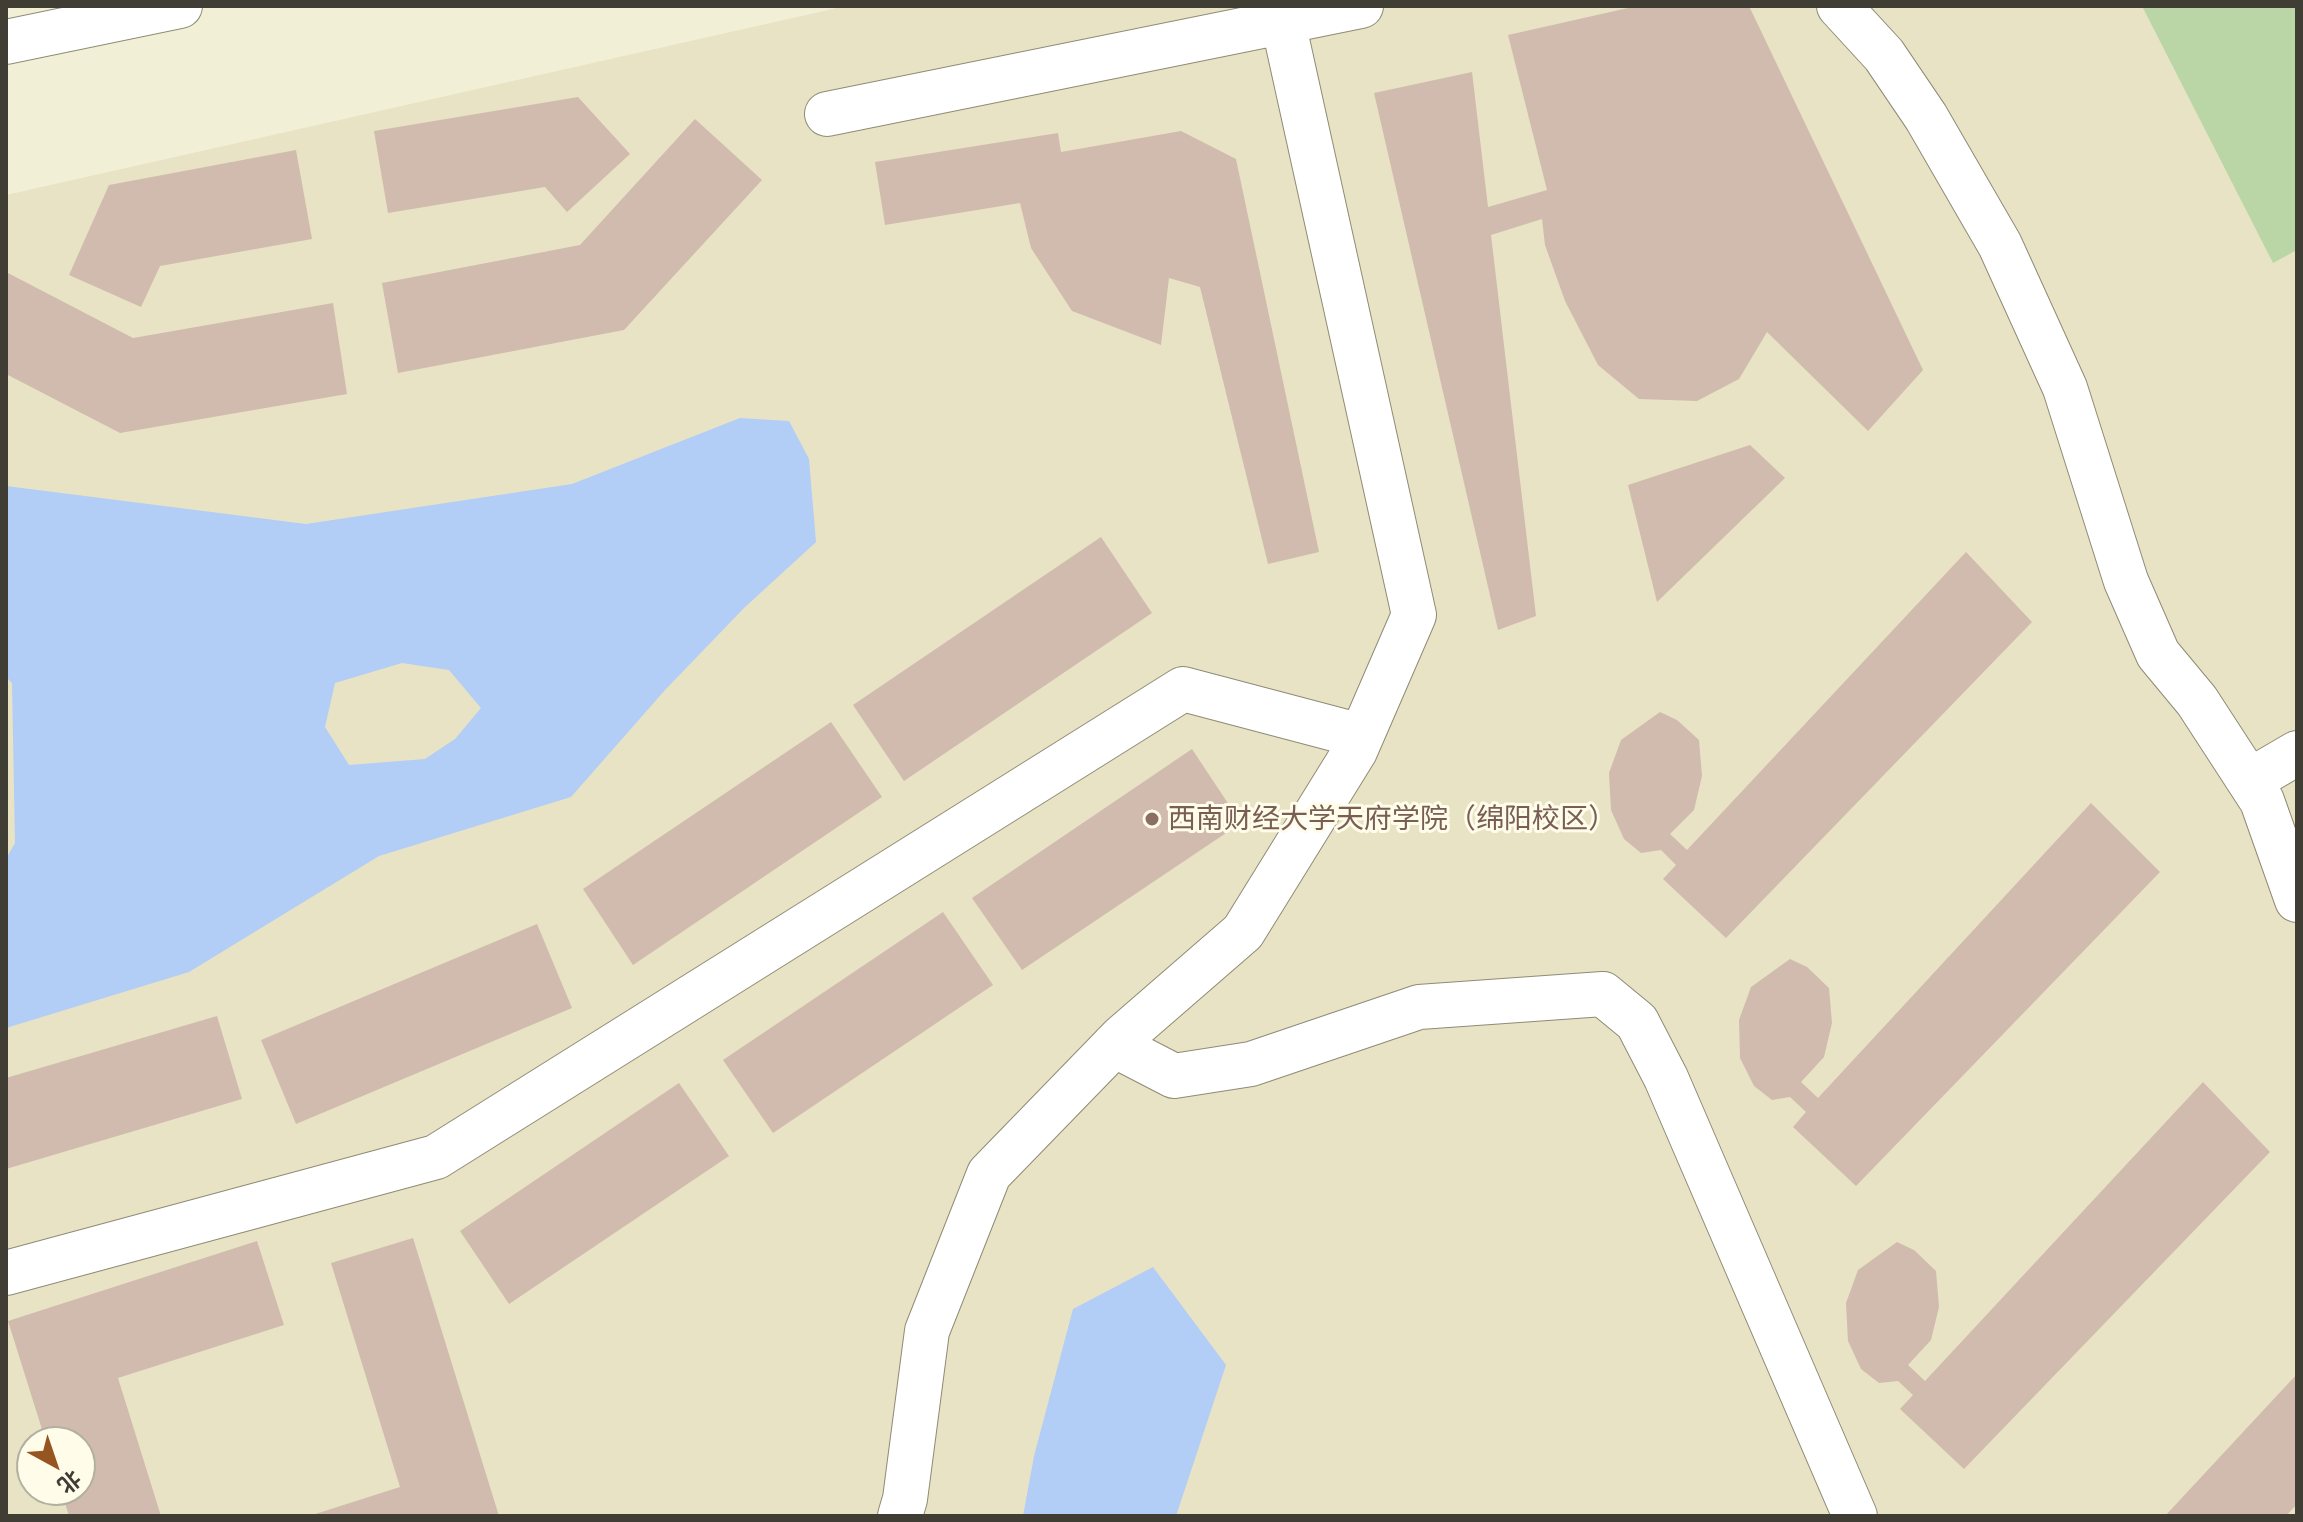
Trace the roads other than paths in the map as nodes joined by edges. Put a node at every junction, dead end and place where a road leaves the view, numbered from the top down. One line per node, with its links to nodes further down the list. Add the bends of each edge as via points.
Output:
1 (180, 6): 5 (main road)
2 (1361, 6): 4 (main road)
3 (1839, 6): 9 (main road, via 1884,55 1926,117 2000,245 2065,388 2126,581 2158,654 2197,701)
4 (1283, 22): 6 (main road); 7 (main road, via 1414,615)
5 (6, 42)
6 (827, 114)
7 (1361, 736): 11 (main road, via 1243,932); 12 (main road, via 1183,689 436,1157)
8 (2297, 753): 9 (main road)
9 (2249, 781): 10 (main road, via 2262,801)
10 (2297, 900)
11 (1114, 1045): 13 (main road, via 989,1174 927,1331); 14 (main road, via 1174,1076 1251,1064 1419,1007 1603,994 1637,1022 1666,1078)
12 (6, 1273)
13 (900, 1516)
14 (1855, 1516)

